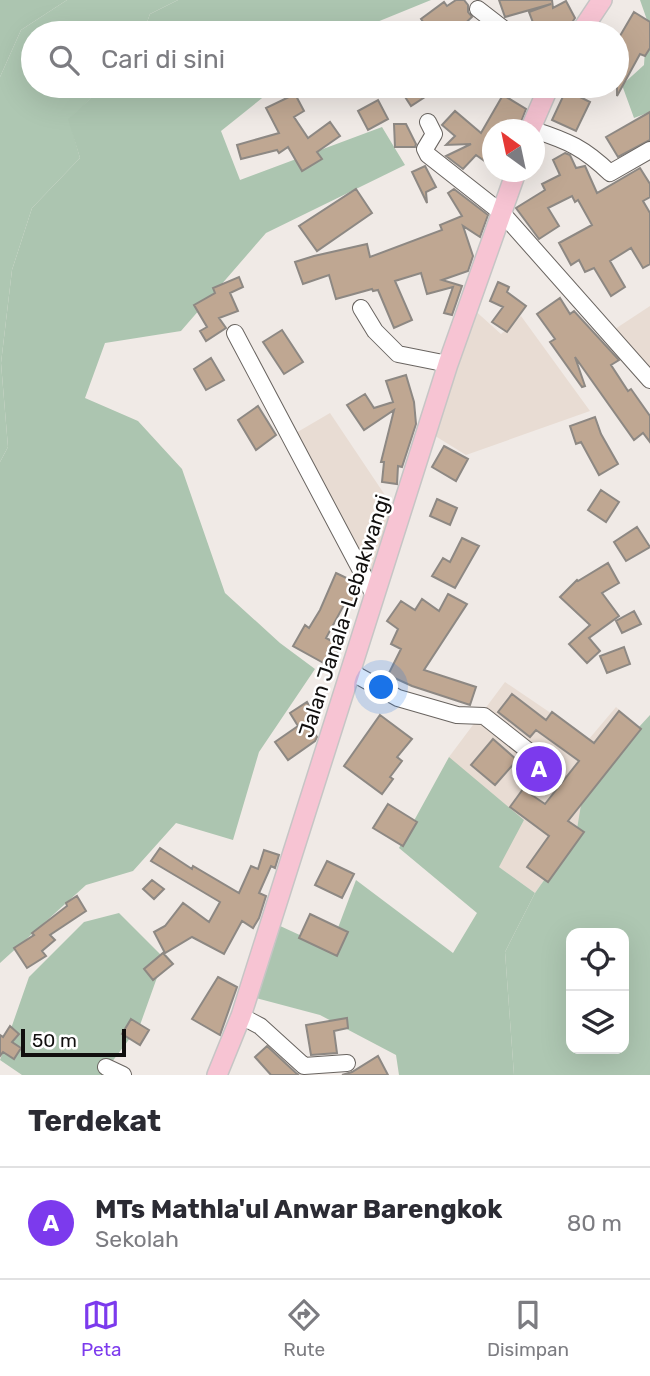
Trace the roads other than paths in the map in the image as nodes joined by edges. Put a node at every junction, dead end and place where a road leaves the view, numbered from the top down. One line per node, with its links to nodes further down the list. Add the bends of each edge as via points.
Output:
1 (602, 0): 4 (main road)
2 (478, 9): 3 (street)
3 (494, 21)
4 (588, 21)
5 (544, 98): 6 (main road)
6 (536, 119)
7 (428, 122): 11 (street, via 434,134 425,149 428,155)
8 (545, 133): 9 (street, via 590,154 610,173)
9 (650, 150)
10 (513, 182): 11 (main road, Jalan Janala–Lebakwangi)
11 (503, 214): 14 (main road, Jalan Janala–Lebakwangi); 15 (street)
12 (361, 308): 14 (street, via 398,354)
13 (235, 333): 16 (street)
14 (447, 364): 16 (main road, Jalan Janala–Lebakwangi)
15 (650, 380)
16 (375, 597): 17 (main road, Jalan Janala–Lebakwangi)
17 (351, 672): 18 (street, via 398,698 457,715 484,716); 19 (main road, Jalan Janala–Lebakwangi)
18 (536, 757)
19 (241, 1016): 20 (street, via 260,1026 304,1066); 23 (main road, Jalan Janala–Lebakwangi)
20 (347, 1063)
21 (106, 1067): 22 (street)
22 (123, 1075)
23 (217, 1075)

